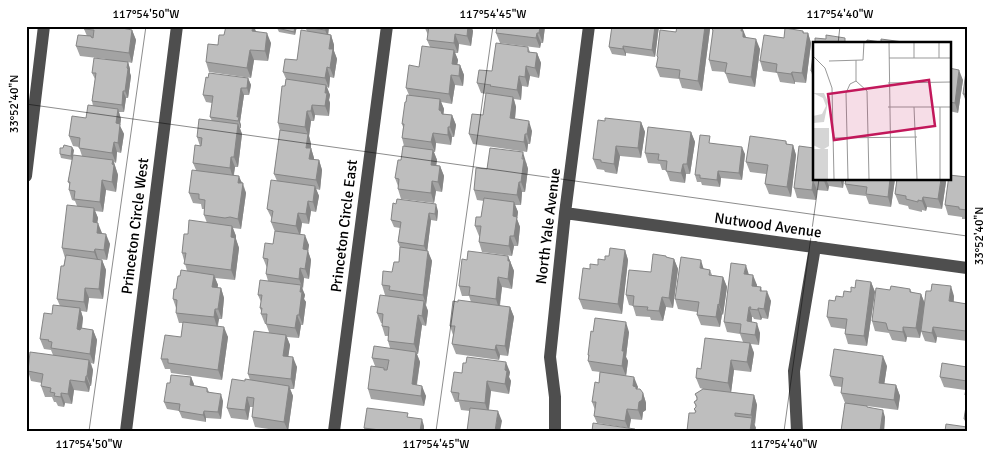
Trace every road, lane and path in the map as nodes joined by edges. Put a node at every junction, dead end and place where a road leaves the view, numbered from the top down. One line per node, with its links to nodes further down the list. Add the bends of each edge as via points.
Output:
1 (44, 26): 5 (street)
2 (177, 26): 9 (street, Princeton Circle West)
3 (387, 26): 10 (street, Princeton Circle East)
4 (589, 26): 6 (street, North Yale Avenue)
5 (26, 176)
6 (565, 213): 7 (street, Nutwood Avenue); 11 (street, North Yale Avenue, via 550,357)
7 (815, 247): 8 (street, Nutwood Avenue); 12 (street, via 794,371)
8 (967, 268)
9 (126, 431)
10 (334, 431)
11 (555, 431)
12 (797, 431)

